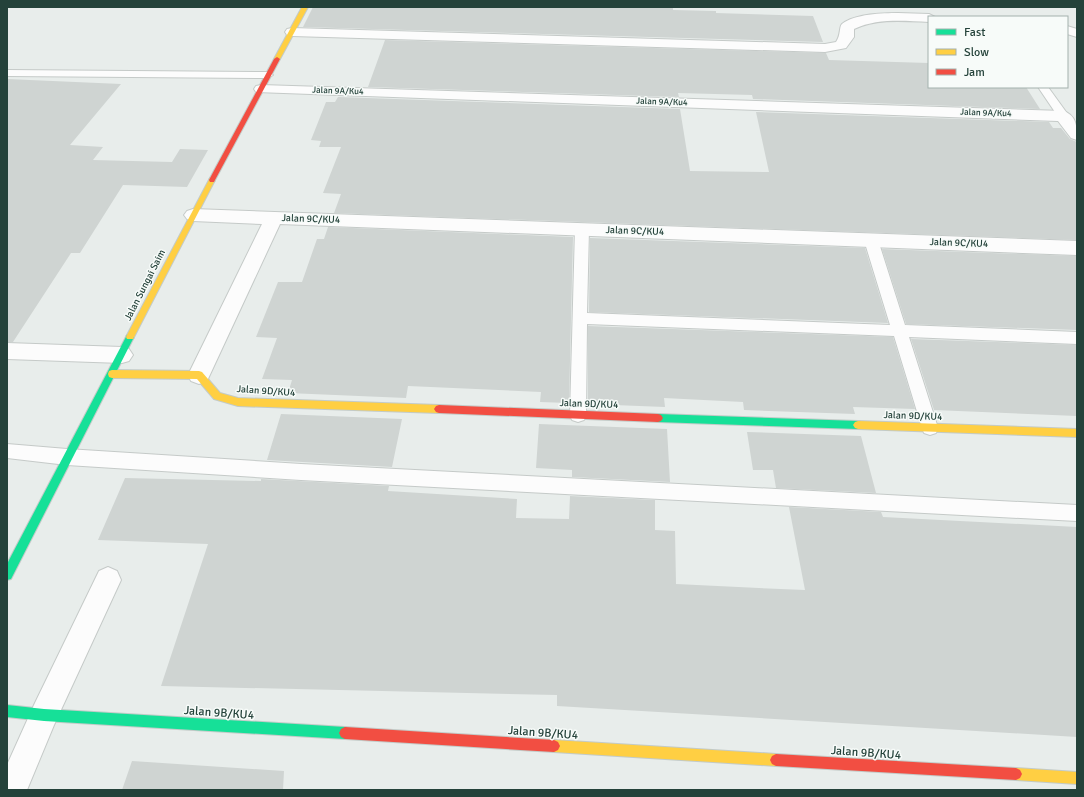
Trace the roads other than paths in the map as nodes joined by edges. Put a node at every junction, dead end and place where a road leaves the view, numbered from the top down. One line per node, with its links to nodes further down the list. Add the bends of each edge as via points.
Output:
1 (305, 7): 3 (street, Jalan Sungai Saim)
2 (928, 18): 3 (street, via 880,17 858,21 847,27 847,38 841,45 825,48)
3 (292, 32): 5 (street, Jalan Sungai Saim)
4 (7, 73): 5 (lane)
5 (264, 82): 7 (street, Jalan 9A/Ku4); 9 (street, Jalan Sungai Saim)
6 (1044, 88): 7 (lane)
7 (1063, 116): 8 (street)
8 (1077, 135)
9 (193, 215): 10 (street, Jalan 9C/KU4); 18 (street, Jalan Sungai Saim)
10 (274, 218): 11 (street, Jalan 9C/KU4); 20 (street)
11 (582, 229): 12 (street, Jalan 9C/KU4); 14 (lane)
12 (871, 240): 13 (street, Jalan 9C/KU4); 15 (lane)
13 (1077, 248)
14 (580, 318): 15 (lane); 21 (lane)
15 (900, 332): 16 (lane); 22 (lane)
16 (1077, 338)
17 (7, 351): 18 (street)
18 (122, 355): 19 (street, Jalan Sungai Saim)
19 (112, 374): 20 (street); 25 (street, Jalan Sungai Saim)
20 (199, 375): 21 (street, Jalan 9D/KU4, via 217,396 238,402)
21 (578, 415): 22 (street, Jalan 9D/KU4)
22 (930, 428): 23 (street, Jalan 9D/KU4)
23 (1077, 434)
24 (7, 451): 25 (lane)
25 (67, 458): 26 (lane); 27 (street, Jalan Sungai Saim)
26 (1077, 513)
27 (7, 575)
28 (108, 580): 30 (street)
29 (7, 711): 30 (street, Jalan 9B/KU4)
30 (44, 715): 31 (street, Jalan 9B/KU4); 32 (street)
31 (1077, 778)
32 (12, 790)

